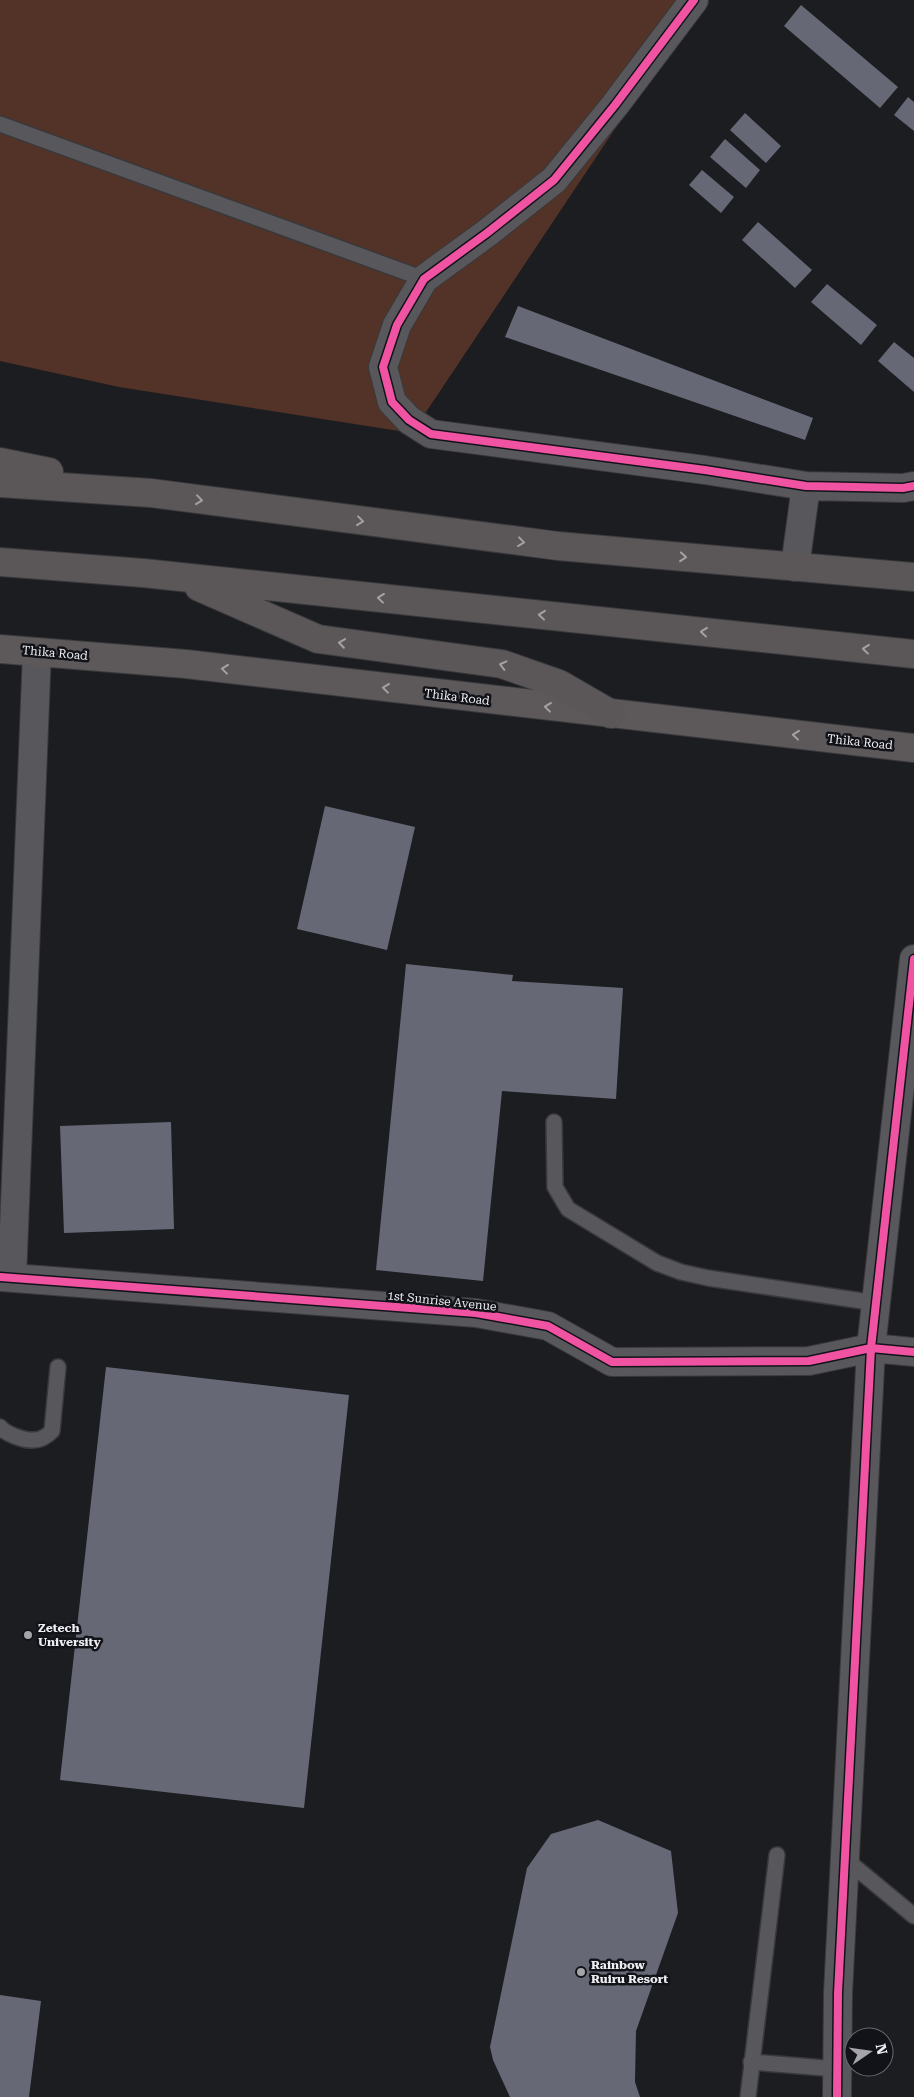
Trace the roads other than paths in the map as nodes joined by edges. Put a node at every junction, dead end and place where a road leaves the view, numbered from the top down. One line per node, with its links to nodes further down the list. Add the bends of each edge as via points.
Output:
1 (694, 0): 3 (street, via 554,180)
2 (0, 124): 3 (lane)
3 (424, 279): 6 (street, via 397,325 383,367 392,402 408,420 431,434)
4 (0, 462): 8 (highway)
5 (0, 483): 8 (highway)
6 (806, 486): 7 (street); 10 (street)
7 (914, 486)
8 (151, 494): 10 (highway, one-way to 10, via 558,546)
9 (0, 562): 11 (highway)
10 (796, 567): 12 (highway)
11 (176, 576): 15 (highway, one-way to 11); 16 (highway, one-way to 11, via 559,684 502,664 318,640)
12 (914, 577)
13 (0, 648): 14 (main road, Thika Road)
14 (37, 652): 16 (main road, Thika Road, one-way to 14, via 186,664); 20 (street)
15 (914, 654)
16 (610, 714): 17 (main road, Thika Road, one-way to 16)
17 (914, 748)
18 (914, 960): 21 (street)
19 (554, 1122): 21 (lane, via 556,1187 568,1209 657,1263 708,1278)
20 (6, 1278): 22 (street, 1st Sunrise Avenue, via 476,1314 548,1326 612,1362 809,1361)
21 (876, 1304): 22 (street)
22 (871, 1348): 23 (street, 1st Sunrise Avenue); 27 (street)
23 (914, 1352)
24 (58, 1367): 25 (lane, via 52,1431 33,1441 4,1432)
25 (0, 1426)
26 (777, 1855): 29 (lane)
27 (844, 1858): 28 (lane); 30 (street)
28 (914, 1916)
29 (751, 2062): 30 (lane); 31 (lane)
30 (837, 2069): 32 (street)
31 (748, 2097)
32 (837, 2097)

